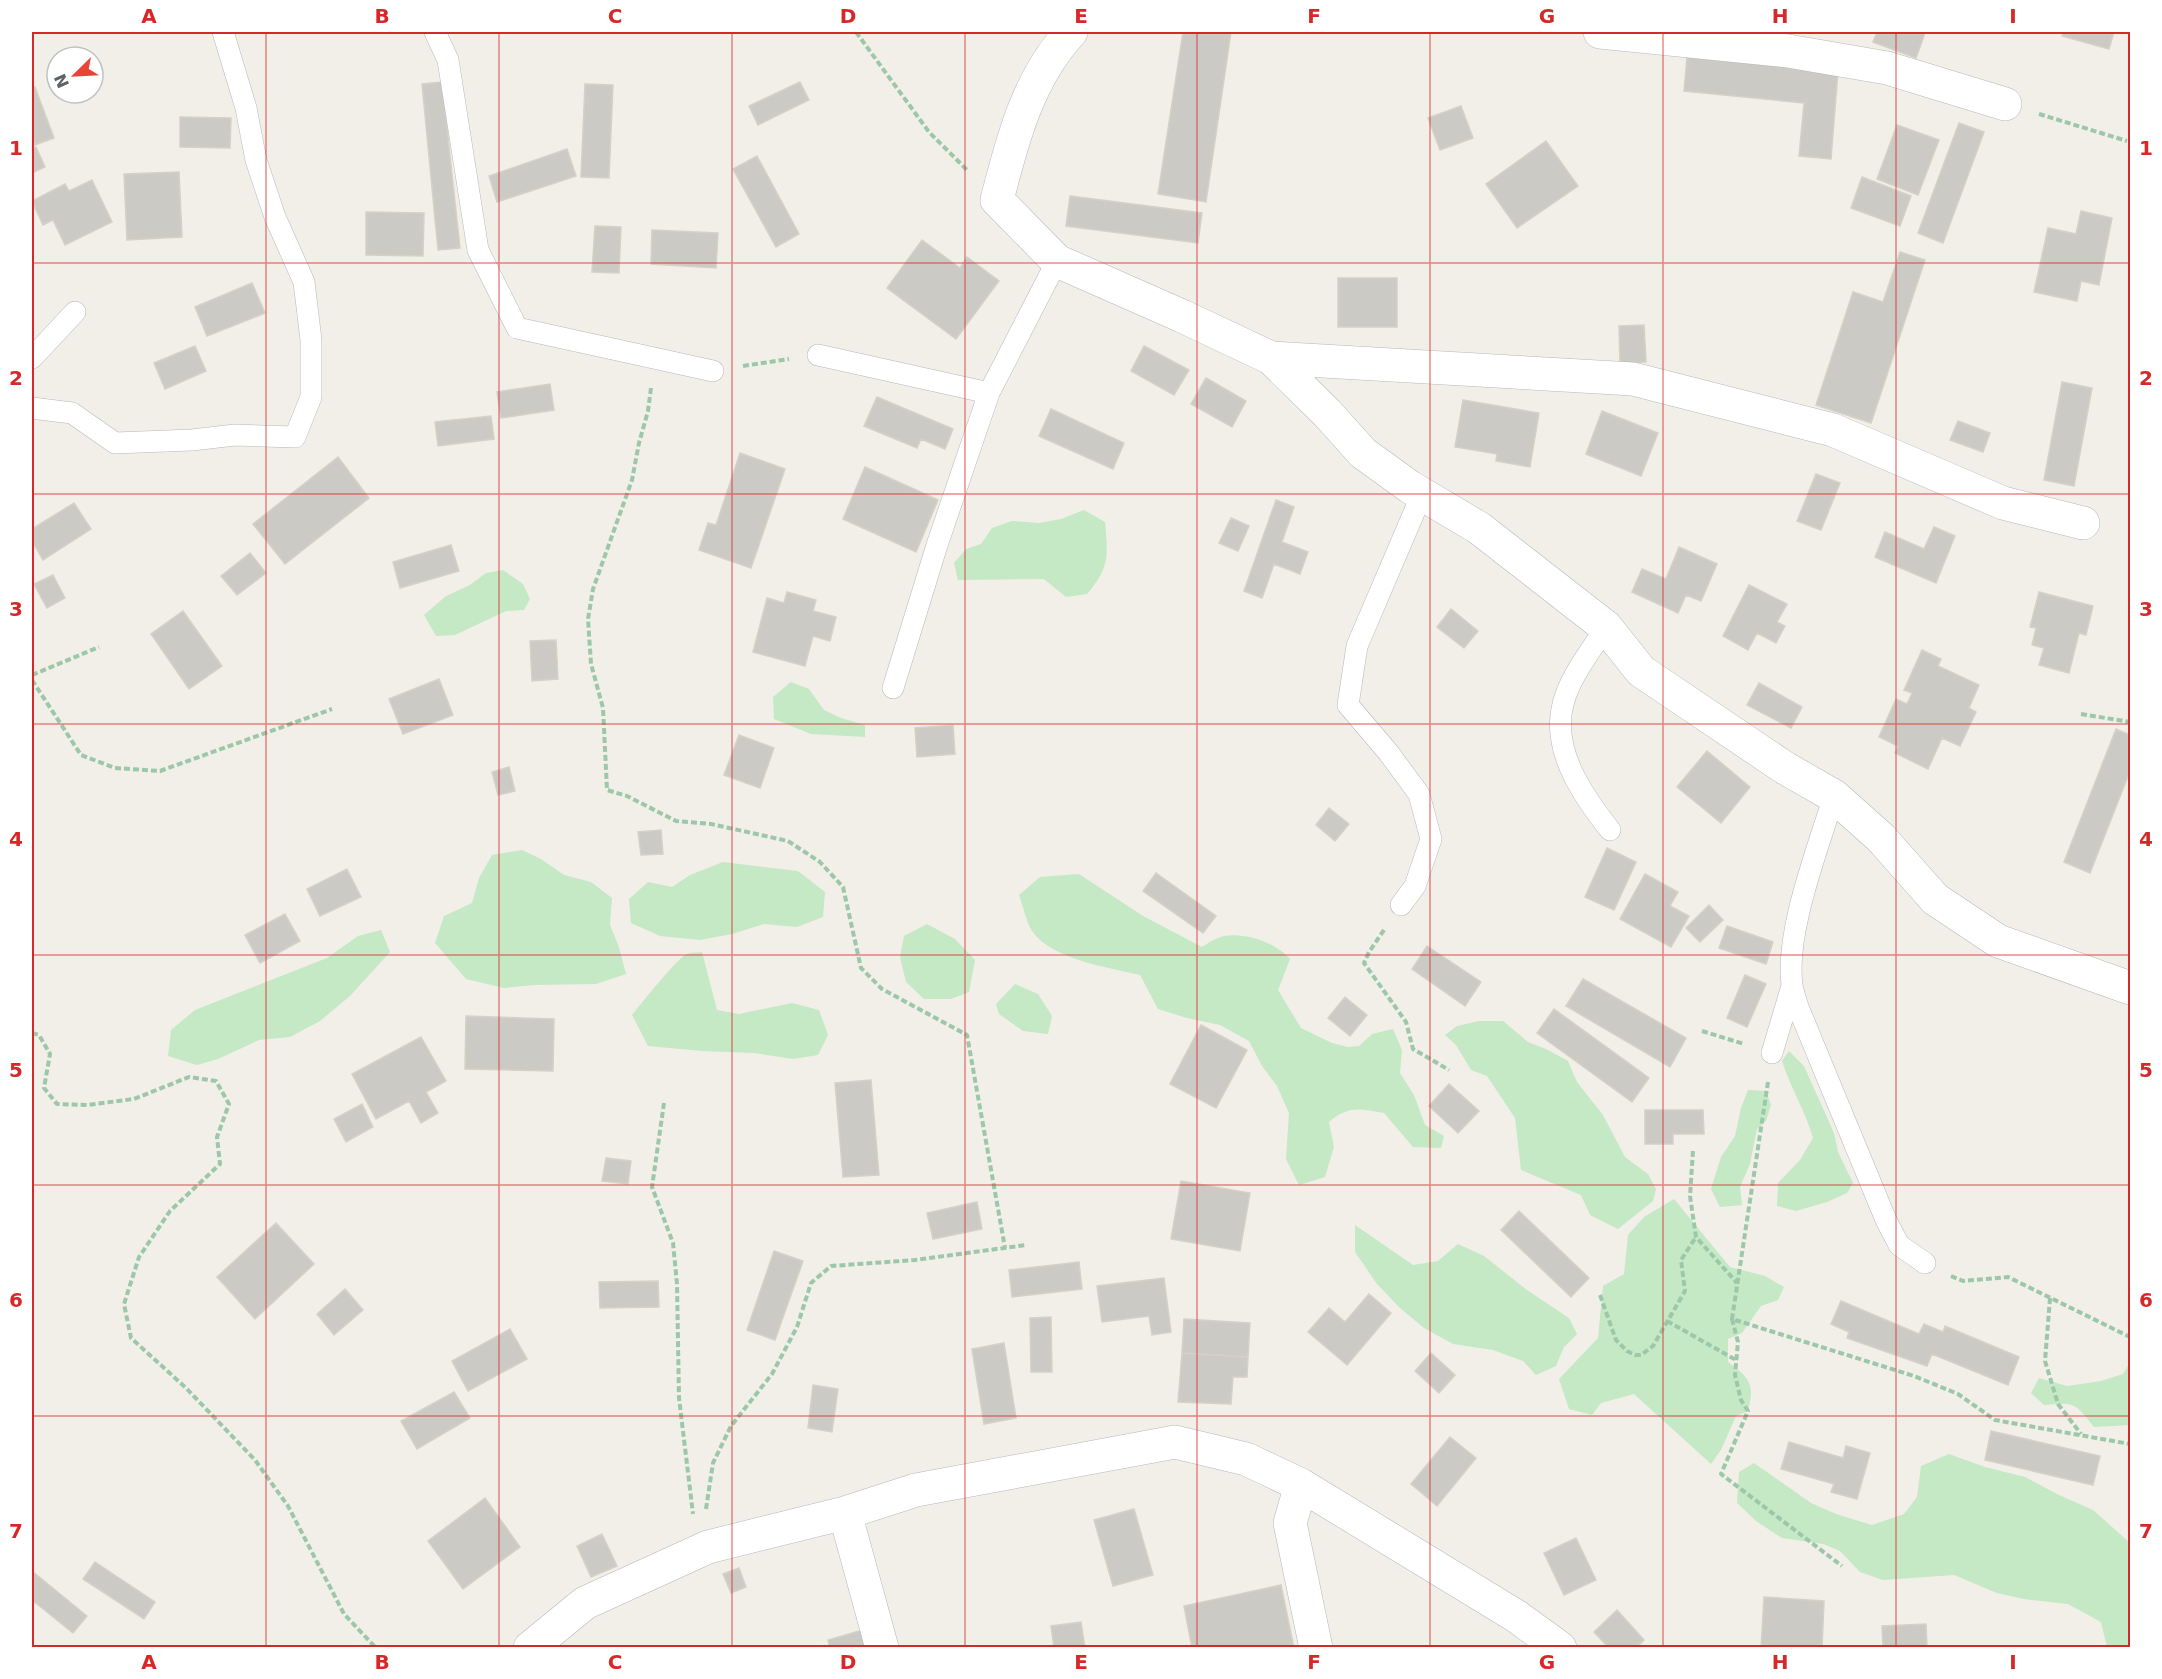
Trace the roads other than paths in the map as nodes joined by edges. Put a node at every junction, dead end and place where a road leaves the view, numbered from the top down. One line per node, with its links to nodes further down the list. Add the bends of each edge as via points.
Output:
1 (223, 32): 13 (lane, via 246,108 256,160 275,217 304,282 311,340 311,397 295,437 235,435 115,443 72,413)
2 (435, 32): 11 (lane, via 447,60 478,250 517,328)
3 (1071, 32): 6 (street, via 1030,95 1015,131 997,200)
4 (1600, 32): 5 (street, via 1788,51 1887,68)
5 (2005, 104)
6 (1057, 261): 10 (street); 12 (lane)
7 (75, 312): 9 (lane)
8 (818, 355): 12 (lane)
9 (32, 358)
10 (1271, 358): 14 (street, via 1363,453); 15 (street, via 1633,379 1833,430 2003,503)
11 (713, 371)
12 (989, 393): 17 (lane)
13 (32, 408)
14 (1422, 494): 16 (street, via 1479,528); 20 (lane, via 1357,646 1348,705 1419,794 1431,839 1415,886)
15 (2083, 523)
16 (1606, 627): 18 (street, via 1641,671 1785,768); 19 (lane, via 1563,703 1560,728 1571,773)
17 (893, 688)
18 (1834, 796): 21 (lane, via 1798,916 1791,961); 22 (street, via 1881,838 1935,899 1998,941)
19 (1610, 830)
20 (1401, 905)
21 (1792, 986): 23 (lane); 24 (lane, via 1886,1220 1899,1245)
22 (2130, 988)
23 (1772, 1053)
24 (1924, 1263)
25 (1301, 1485): 26 (street, via 1246,1460 1174,1442 916,1490); 29 (street, via 1290,1523); 30 (street)
26 (845, 1513): 27 (street, via 708,1547 585,1604); 28 (street)
27 (530, 1647)
28 (882, 1647)
29 (1316, 1647)
30 (1560, 1647)

